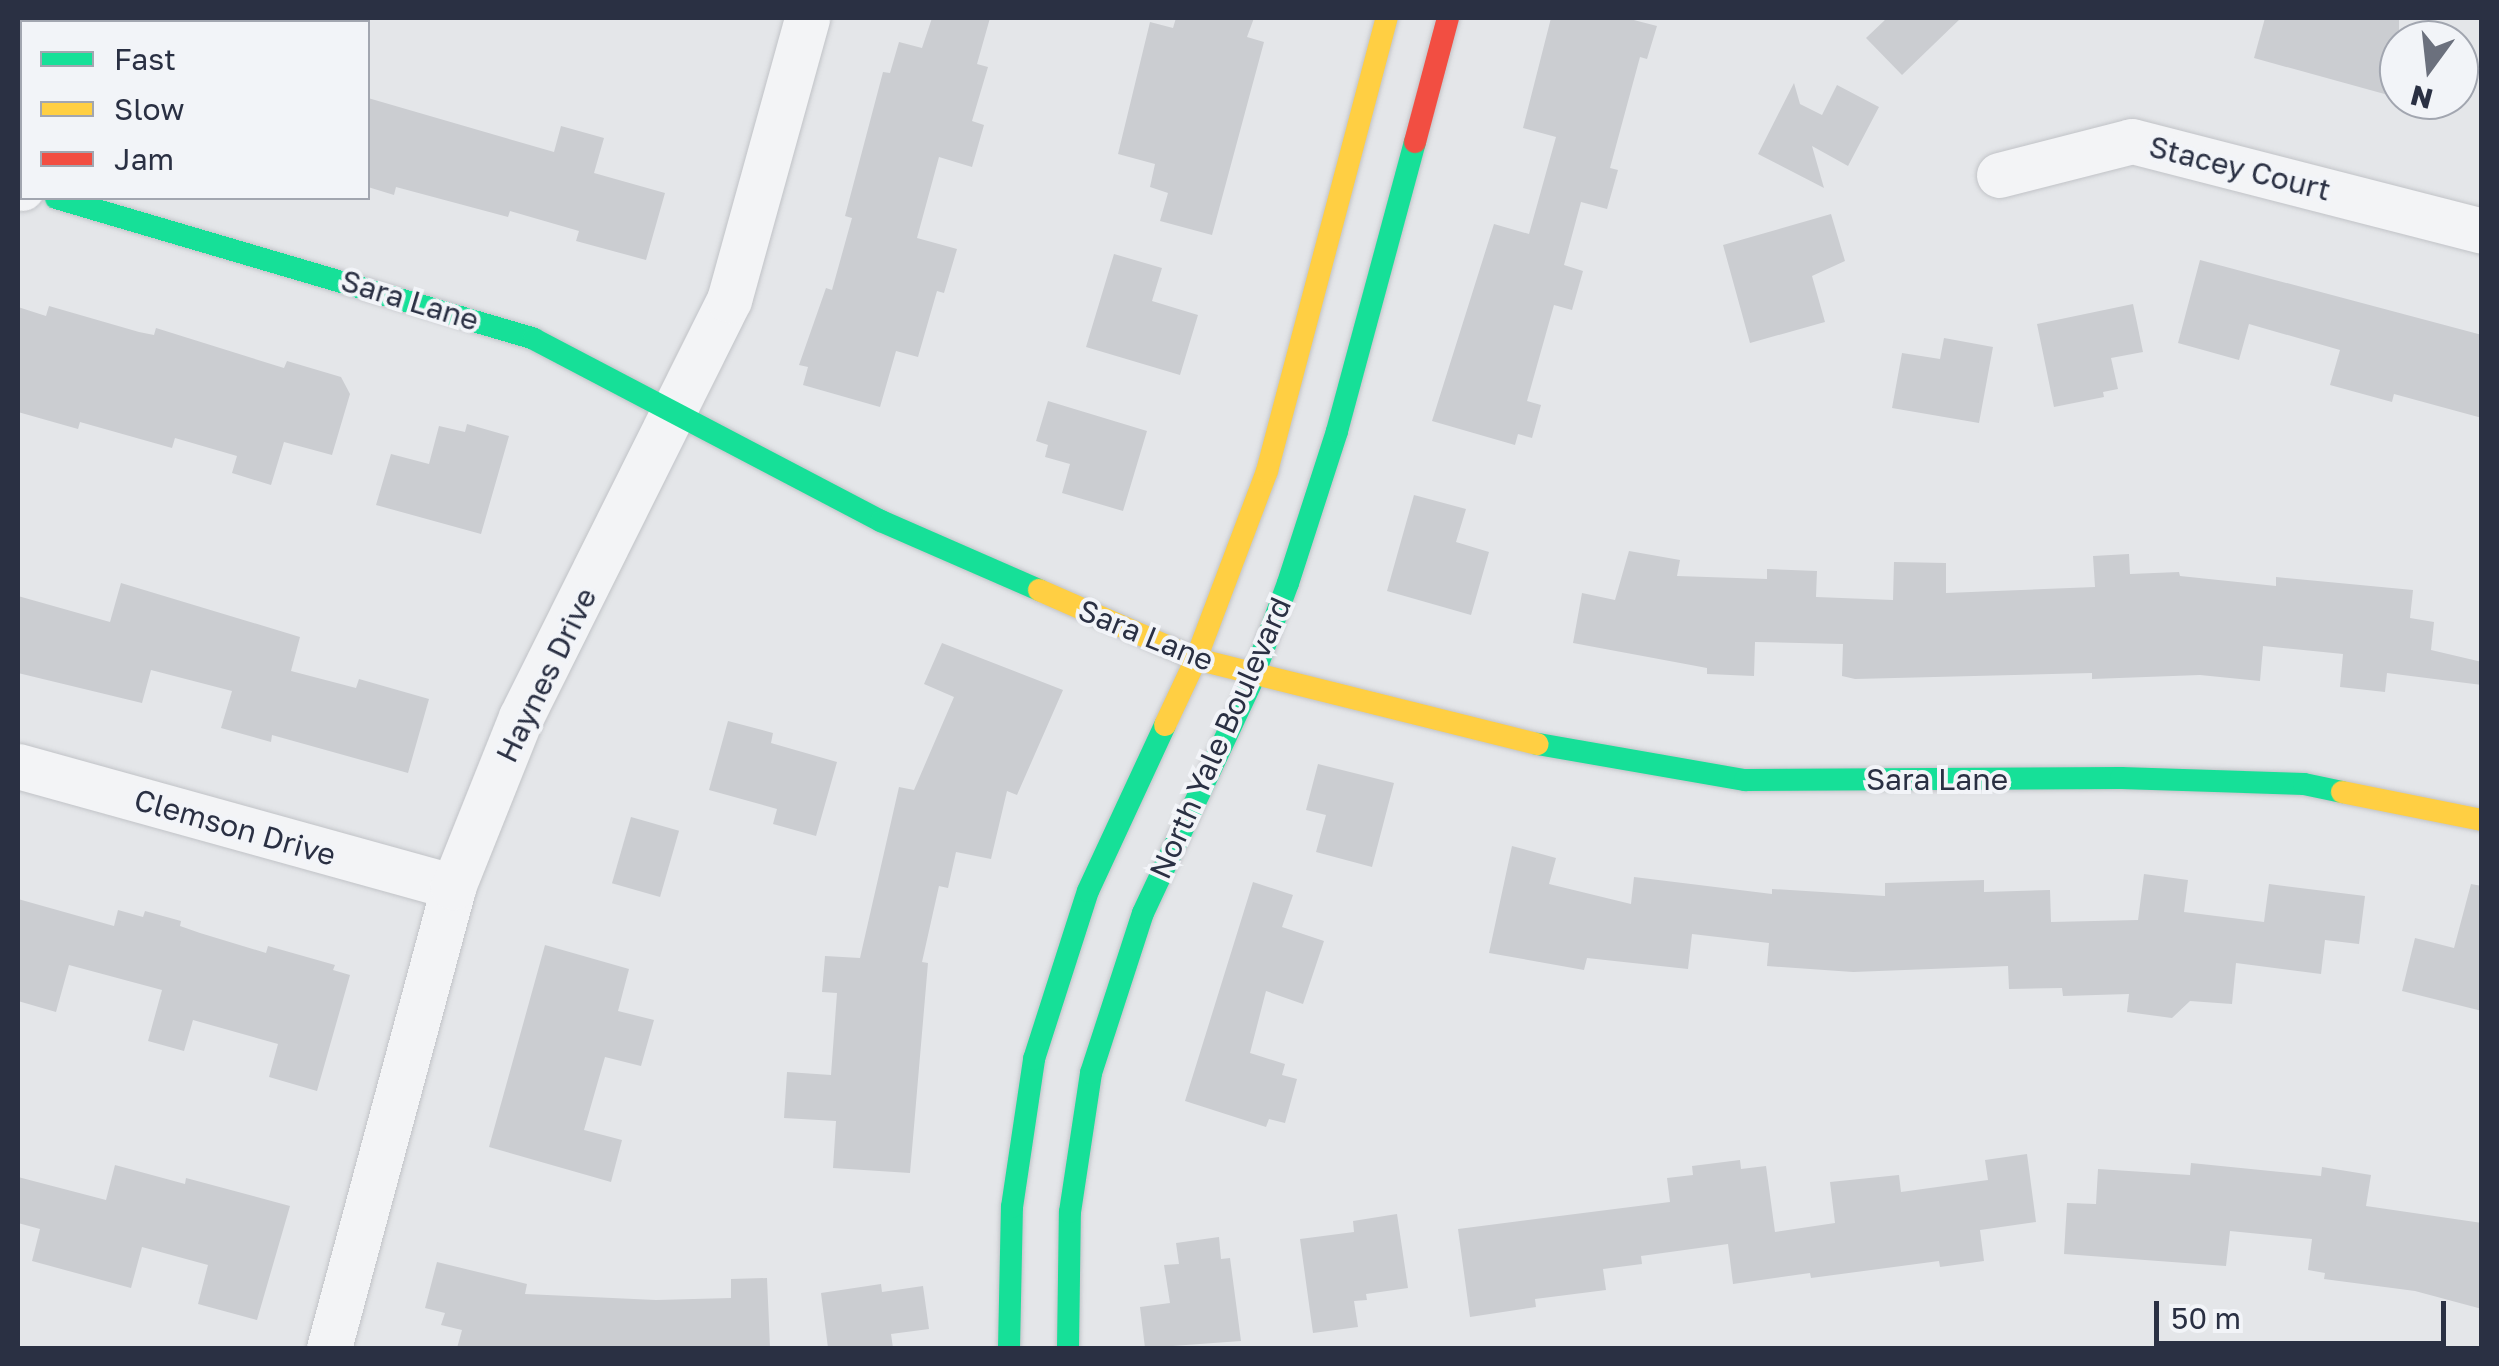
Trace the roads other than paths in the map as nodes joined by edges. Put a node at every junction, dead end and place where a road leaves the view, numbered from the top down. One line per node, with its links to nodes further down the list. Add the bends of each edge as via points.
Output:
1 (807, 18): 7 (street, Haynes Drive, via 729,300)
2 (1387, 18): 8 (street, North Yale Boulevard, via 1267,471)
3 (1448, 18): 9 (street, North Yale Boulevard, via 1337,431)
4 (1998, 175): 6 (street, Stacey Court, via 2132,141)
5 (63, 200): 7 (street, Sara Lane, via 534,339)
6 (2482, 231)
7 (676, 415): 8 (street, Sara Lane, via 882,521); 12 (street, Haynes Drive, via 521,718)
8 (1196, 659): 9 (street, Sara Lane); 14 (street, North Yale Boulevard, via 1088,891 1034,1059 1012,1207)
9 (1253, 674): 11 (street, Sara Lane, via 1582,755 1745,780 2304,784); 15 (street, North Yale Boulevard, via 1142,912 1091,1073 1070,1212)
10 (18, 766): 12 (street, Clemson Drive)
11 (2482, 820)
12 (453, 887): 13 (street, Haynes Drive)
13 (329, 1348)
14 (1008, 1348)
15 (1068, 1348)

